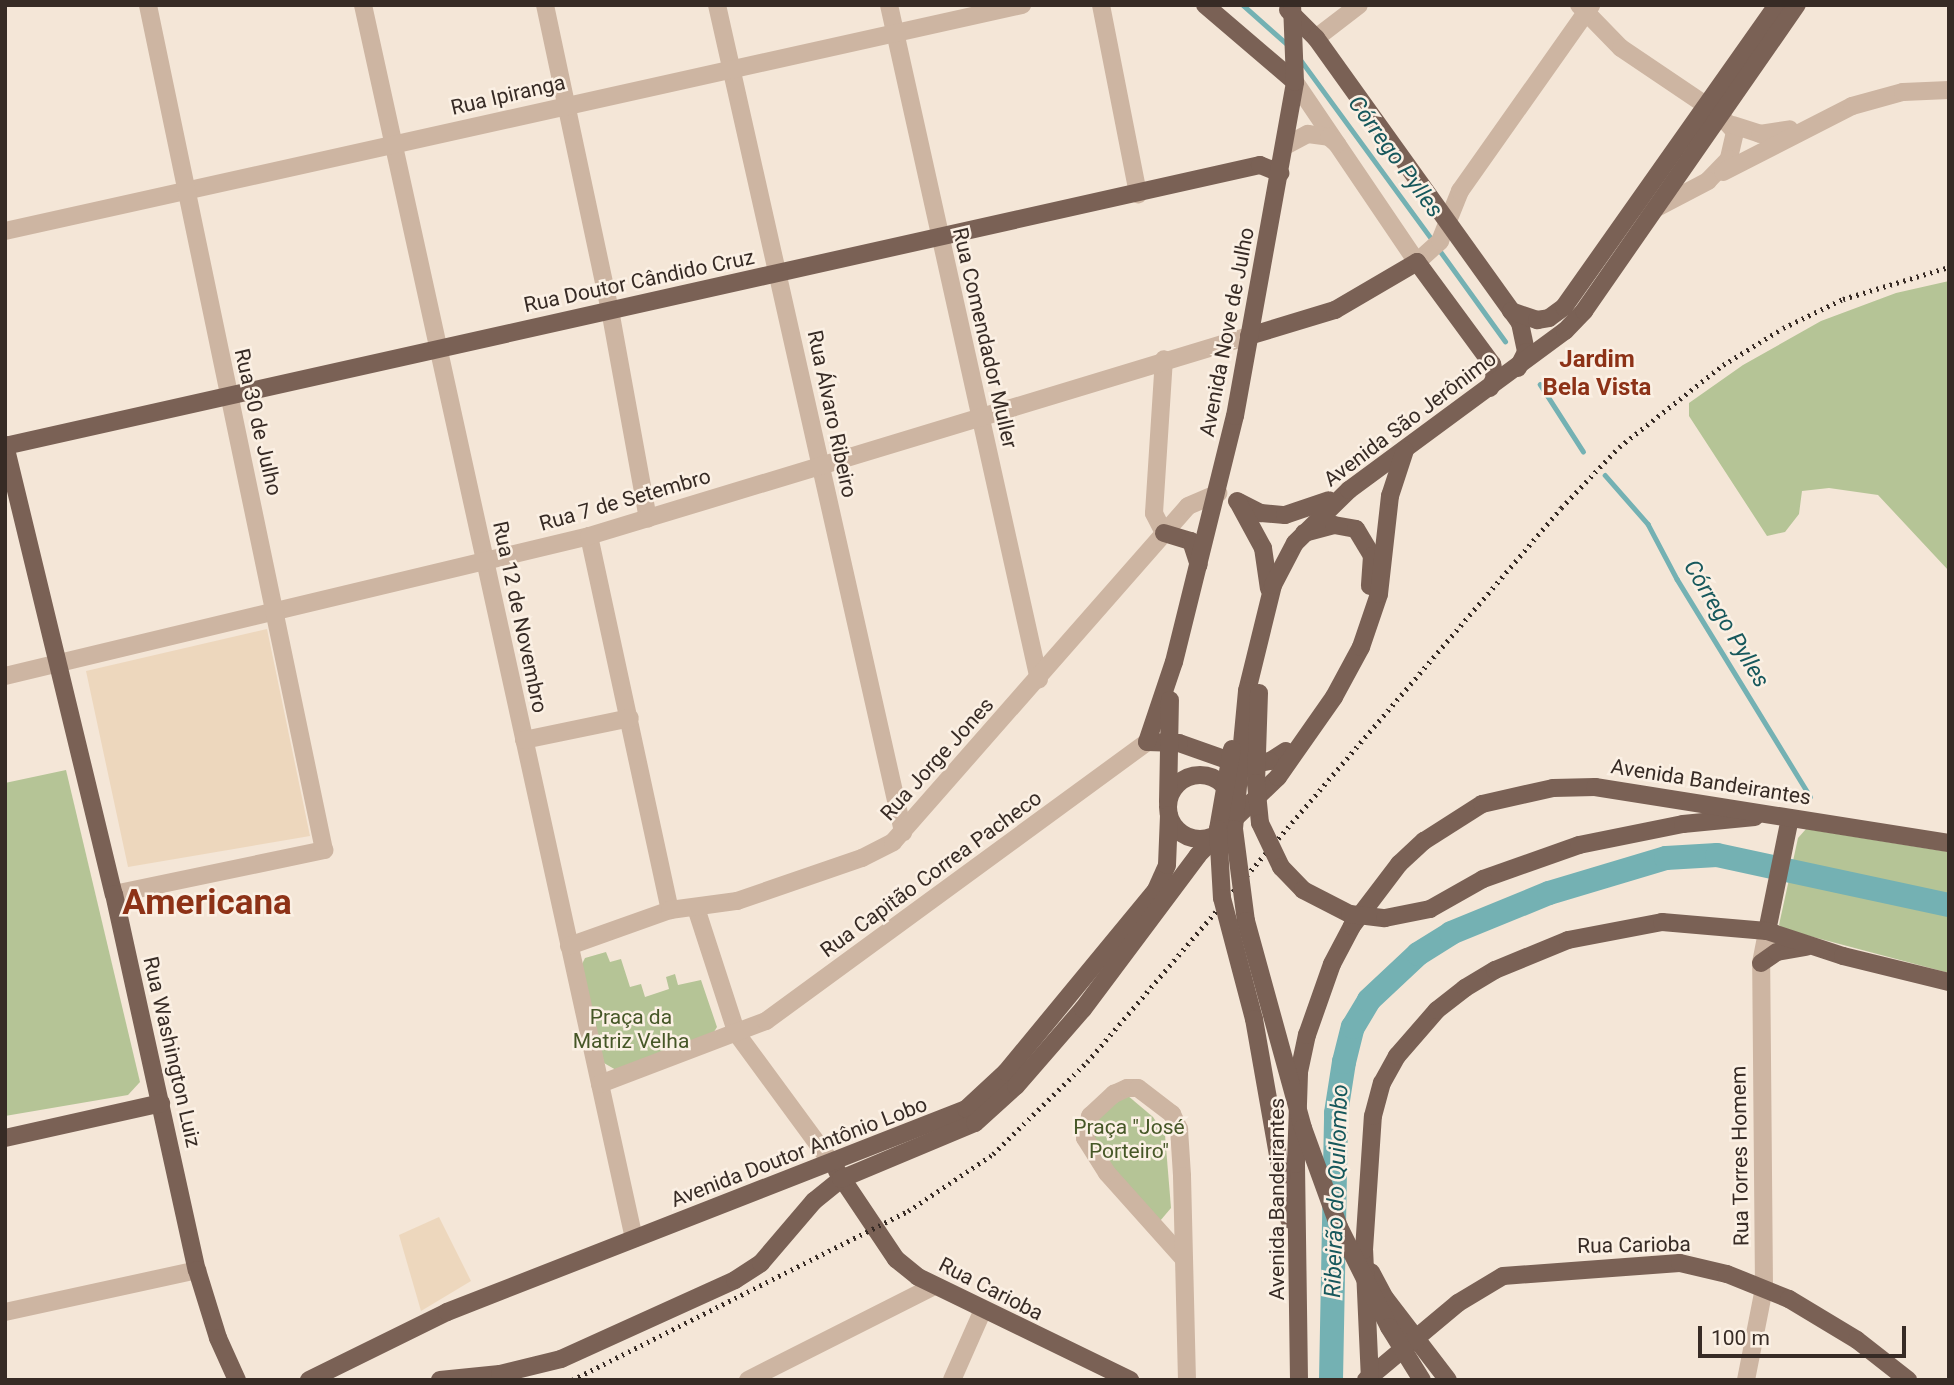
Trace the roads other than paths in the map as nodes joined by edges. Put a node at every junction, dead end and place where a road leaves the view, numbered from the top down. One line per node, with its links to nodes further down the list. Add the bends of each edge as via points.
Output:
1 (148, 5): 27 (street, Rua 30 de Julho)
2 (363, 5): 22 (street, Rua 12 de Novembro)
3 (545, 5): 19 (street)
4 (717, 5): 16 (street, Rua Álvaro Ribeiro)
5 (889, 5): 14 (street, Rua Comendador Muller)
6 (1022, 5): 14 (street, Rua Ipiranga)
7 (1101, 5): 29 (street)
8 (1205, 5): 17 (main road)
9 (1359, 5): 15 (street)
10 (1777, 5): 20 (main road, Avenida São Jerônimo)
11 (1797, 5): 20 (main road, Avenida São Jerônimo)
12 (1585, 8): 20 (street, via 1621,48); 28 (street)
13 (1290, 14): 15 (main road); 17 (main road, Avenida Nove de Julho)
14 (894, 32): 16 (street, Rua Ipiranga); 34 (street, Rua Comendador Muller)
15 (1316, 38): 30 (main road)
16 (731, 68): 19 (street, Rua Ipiranga); 36 (street, Rua Álvaro Ribeiro)
17 (1295, 82): 23 (main road, Avenida Nove de Julho); 24 (street)
18 (1944, 88): 21 (street, via 1880,96)
19 (566, 105): 22 (street, Rua Ipiranga); 37 (street)
20 (1719, 114): 21 (street, via 1760,134); 26 (street, Avenida São Jerônimo, via 1734,149); 31 (main road, Avenida São Jerônimo); 38 (main road, Avenida São Jerônimo, via 1558,314 1537,320)
21 (1819, 120): 26 (street)
22 (393, 146): 27 (street, Rua Ipiranga); 40 (street, Rua 12 de Novembro)
23 (1285, 146): 24 (street, via 1308,134 1329,137); 25 (main road, Avenida Nove de Julho)
24 (1340, 146): 35 (street)
25 (1280, 173): 29 (main road, Rua Doutor Cândido Cruz, via 1260,165); 39 (main road, Avenida Nove de Julho)
26 (1707, 181): 31 (street, Avenida São Jerônimo)
27 (188, 190): 32 (street, Rua Ipiranga); 44 (street, Rua 30 de Julho)
28 (1460, 191): 30 (street); 33 (street)
29 (1138, 194): 34 (main road, Rua Doutor Cândido Cruz)
30 (1426, 195): 33 (main road)
31 (1649, 212): 42 (main road, Avenida São Jerônimo, via 1584,311)
32 (5, 231)
33 (1444, 233): 35 (street); 38 (main road)
34 (940, 239): 36 (main road, Rua Doutor Cândido Cruz); 45 (street, Rua Comendador Muller)
35 (1421, 259): 39 (main road, via 1335,310); 43 (main road, via 1492,365 1495,377)
36 (778, 274): 37 (main road, Rua Doutor Cândido Cruz); 48 (street, Rua Álvaro Ribeiro)
37 (610, 310): 40 (main road, Rua Doutor Cândido Cruz); 52 (street)
38 (1511, 311): 42 (main road, via 1526,342)
39 (1248, 336): 41 (street, Rua 7 de Setembro); 50 (main road, Avenida Nove de Julho)
40 (438, 349): 44 (main road, Rua Doutor Cândido Cruz); 56 (street, Rua 12 de Novembro)
41 (1164, 359): 45 (street, Rua 7 de Setembro); 53 (street, via 1154,513)
42 (1518, 368): 43 (main road, Avenida São Jerônimo)
43 (1490, 388): 47 (main road, Avenida São Jerônimo)
44 (230, 394): 46 (main road, Rua Doutor Cândido Cruz); 59 (street, Rua 30 de Julho)
45 (979, 416): 48 (street, Rua 7 de Setembro); 63 (street, Rua Comendador Muller)
46 (5, 446): 61 (main road, Rua Washington Luiz)
47 (1407, 446): 49 (main road, Avenida São Jerônimo); 75 (main road, Avenida Doutor Antônio Lobo, via 1390,496 1380,594 1361,647 1334,697 1278,778)
48 (819, 464): 52 (street, Rua 7 de Setembro); 76 (street, Rua Álvaro Ribeiro)
49 (1349, 490): 51 (main road, via 1317,507 1285,516 1261,513); 54 (main road, Avenida São Jerônimo)
50 (1219, 493): 51 (main road); 53 (street, Rua Jorge Jones, via 1188,506); 57 (main road, Avenida Nove de Julho)
51 (1238, 502): 58 (main road, via 1268,561)
52 (649, 519): 55 (street, Rua 7 de Setembro)
53 (1164, 533): 57 (main road, via 1191,541 1198,551); 63 (street, Rua Jorge Jones)
54 (1304, 533): 58 (main road, Avenida São Jerônimo, via 1286,556); 70 (main road, via 1334,525 1356,529 1369,546 1372,571 1352,642)
55 (589, 536): 56 (street, Rua 7 de Setembro); 65 (street)
56 (485, 562): 59 (street, Rua 7 de Setembro); 66 (street, Rua 12 de Novembro)
57 (1199, 568): 60 (main road, Avenida Nove de Julho)
58 (1268, 603): 64 (main road)
59 (275, 611): 61 (street, Rua 7 de Setembro); 78 (street, Rua 30 de Julho, via 324,850)
60 (1174, 662): 67 (main road, Avenida Doutor Antônio Lobo); 68 (main road)
61 (57, 664): 62 (street, Rua 7 de Setembro); 78 (main road, Rua Washington Luiz)
62 (5, 676)
63 (1039, 680): 76 (street, Rua Jorge Jones)
64 (1253, 692): 74 (main road, bridge, via 1260,823 1272,852 1303,890 1350,914 1385,918 1430,909 1483,879 1538,856 1591,842 1683,824); 96 (main road, bridge, via 1221,794 1219,866 1222,898 1266,1076); 111 (main road, bridge, via 1234,829 1253,950 1303,1128 1339,1227 1389,1328)
65 (630, 718): 66 (street); 80 (street)
66 (524, 740): 82 (street, Rua 12 de Novembro)
67 (1168, 741): 68 (main road); 69 (main road); 71 (main road, Avenida Doutor Antônio Lobo)
68 (1147, 743): 86 (street, Rua Capitão Correa Pacheco, via 766,1021)
69 (1199, 751): 70 (main road, via 1244,766 1270,761); 71 (main road, via 1177,754)
70 (1286, 751): 72 (main road, via 1271,768 1251,780)
71 (1168, 775): 73 (main road, Avenida Doutor Antônio Lobo)
72 (1220, 782): 73 (main road, via 1202,775 1183,780); 75 (main road, via 1232,804)
73 (1169, 810): 75 (main road, via 1190,838 1211,838); 90 (main road, Avenida Doutor Antônio Lobo, via 1167,865 1156,890 1006,1072 966,1109 944,1121)
74 (1783, 816): 77 (main road, Avenida Bandeirantes); 81 (main road, via 1783,855); 96 (main road, Avenida Bandeirantes, via 1637,791 1553,788 1482,804 1451,820 1399,864 1352,926 1332,964 1307,1035 1299,1072 1296,1164)
75 (1223, 830): 91 (main road, Avenida Doutor Antônio Lobo, via 1198,855 1130,952 1016,1086 975,1123)
76 (903, 832): 79 (street, Rua Jorge Jones, via 862,858 737,901)
77 (1949, 843)
78 (114, 894): 88 (main road, Rua Washington Luiz)
79 (696, 908): 80 (street, Rua Jorge Jones); 86 (street, Rua Carioba)
80 (670, 910): 82 (street, Rua Jorge Jones)
81 (1767, 931): 83 (main road); 84 (street, Rua Torres Homem); 93 (main road, via 1682,922 1607,929 1495,970 1437,1010 1397,1056 1382,1083 1367,1163)
82 (569, 946): 87 (street, Rua 12 de Novembro)
83 (1811, 946): 84 (main road, via 1777,952); 85 (main road)
84 (1761, 963): 98 (street, Rua Torres Homem)
85 (1949, 982)
86 (737, 1034): 87 (street, Rua Capitão Correa Pacheco); 90 (street, Rua Carioba)
87 (600, 1084): 92 (street, Rua 12 de Novembro)
88 (161, 1103): 89 (main road); 95 (main road, Rua Washington Luiz)
89 (5, 1138)
90 (831, 1162): 91 (main road, Rua Carioba); 92 (main road, Avenida Doutor Antônio Lobo)
91 (841, 1179): 97 (main road, Rua Carioba, via 896,1259); 105 (main road, Avenida Doutor Antônio Lobo, via 814,1201 761,1263 735,1280 561,1359 500,1374)
92 (634, 1239): 104 (main road, Avenida Doutor Antônio Lobo, via 447,1312)
93 (1364, 1250): 101 (main road, via 1377,1285); 102 (main road)
94 (1183, 1258): 94 (street, via 1179,1129 1172,1114 1138,1088 1127,1088 1090,1116 1085,1138 1107,1173); 109 (street)
95 (197, 1270): 99 (street); 103 (main road, Rua Washington Luiz, via 218,1338)
96 (1300, 1285): 110 (main road, Avenida Bandeirantes)
97 (932, 1287): 100 (main road, Rua Carioba); 106 (street)
98 (1764, 1288): 101 (main road, Rua Carioba, via 1680,1264 1521,1272 1487,1283); 113 (street, Rua Torres Homem); 114 (main road, Rua Carioba, via 1835,1325)
99 (5, 1312)
100 (982, 1312): 107 (street); 108 (main road, Rua Carioba)
101 (1416, 1335): 102 (main road, Rua Carioba); 112 (main road)
102 (1368, 1379)
103 (237, 1380)
104 (309, 1380)
105 (439, 1380)
106 (748, 1380)
107 (952, 1380)
108 (1130, 1380)
109 (1187, 1380)
110 (1299, 1380)
111 (1422, 1380)
112 (1448, 1380)
113 (1746, 1380)
114 (1908, 1380)

